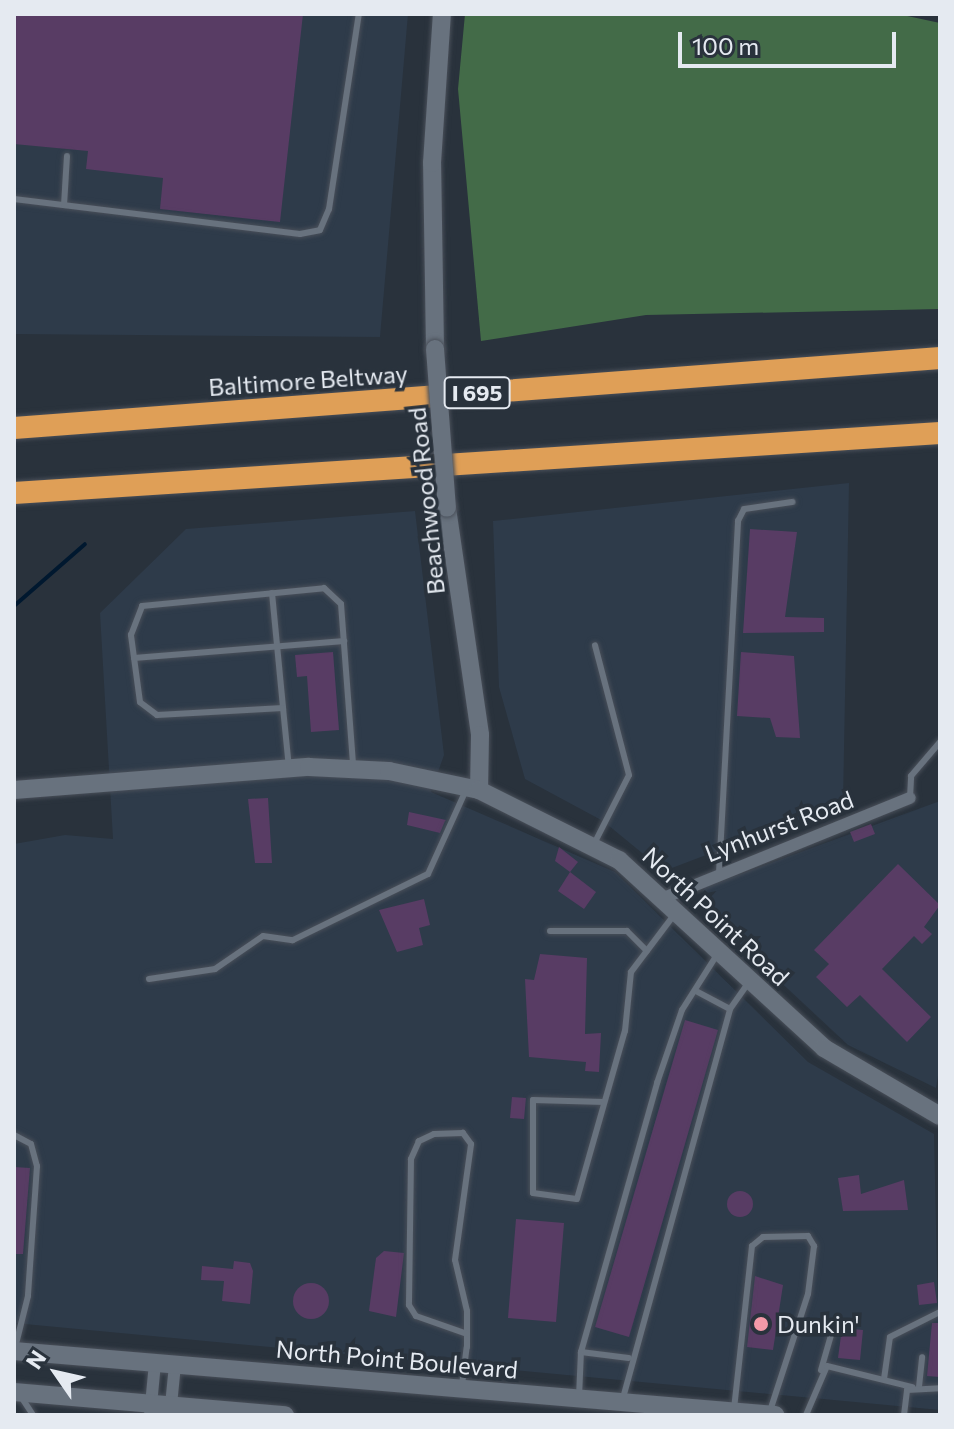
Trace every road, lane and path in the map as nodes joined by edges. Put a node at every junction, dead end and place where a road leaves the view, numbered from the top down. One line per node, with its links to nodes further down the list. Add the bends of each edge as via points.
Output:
1 (359, 14): 5 (lane, via 329,209 320,230)
2 (442, 14): 20 (street, Beachwood Road, bridge, via 432,163 435,349 447,508 480,735)
3 (67, 156): 5 (lane)
4 (14, 199): 5 (lane)
5 (64, 205)
6 (940, 358): 7 (highway, Baltimore Beltway / I 695)
7 (14, 428)
8 (940, 433): 9 (highway)
9 (14, 493)
10 (792, 502): 24 (lane, via 744,509 738,521)
11 (272, 593): 12 (lane, via 324,588 341,604); 14 (lane); 15 (lane, via 142,606 131,635)
12 (344, 641): 14 (lane); 19 (lane)
13 (595, 645): 23 (lane, via 629,775)
14 (277, 646): 15 (lane); 16 (lane)
15 (134, 658): 16 (lane, via 140,702 157,715)
16 (283, 708): 18 (lane)
17 (940, 742): 22 (lane, via 911,776)
18 (289, 768): 19 (street, North Point Road); 21 (street, North Point Road)
19 (354, 769): 20 (street, North Point Road)
20 (473, 788): 23 (street, North Point Road); 29 (lane, via 428,874 293,940 263,936 215,969)
21 (14, 790)
22 (910, 798): 24 (street, Lynhurst Road)
23 (594, 844): 25 (street, North Point Road)
24 (719, 873): 25 (street, Lynhurst Road)
25 (672, 903): 27 (street, North Point Road); 28 (lane)
26 (550, 931): 28 (lane, via 627,931)
27 (720, 950): 30 (street, North Point Road); 31 (lane)
28 (647, 951): 33 (lane, via 631,972 625,1031)
29 (149, 979)
30 (750, 980): 32 (lane); 34 (street, North Point Road, via 824,1048)
31 (696, 991): 32 (lane); 41 (lane, via 682,1010 657,1083)
32 (730, 1009): 43 (lane)
33 (604, 1102): 33 (lane, via 577,1199 533,1193 533,1100)
34 (940, 1116)
35 (14, 1135): 37 (lane, via 31,1144 37,1166 28,1296)
36 (940, 1312): 47 (lane, via 890,1337)
37 (16, 1316): 40 (lane)
38 (832, 1332): 46 (lane)
39 (467, 1334): 39 (lane, via 455,1260 471,1144 463,1133 434,1134 419,1141 411,1159 409,1305 416,1316); 49 (lane)
40 (14, 1351): 44 (street, North Point Boulevard)
41 (581, 1352): 43 (lane); 52 (lane)
42 (922, 1357): 48 (lane)
43 (629, 1358): 53 (lane)
44 (155, 1363): 45 (street, North Point Boulevard); 55 (street)
45 (175, 1365): 49 (street, North Point Boulevard); 56 (street)
46 (821, 1370): 47 (lane); 62 (lane)
47 (884, 1379): 48 (lane)
48 (916, 1387): 50 (lane); 63 (lane)
49 (461, 1388): 52 (street, North Point Boulevard)
50 (940, 1388)
51 (16, 1392): 54 (street); 59 (lane)
52 (579, 1398): 53 (street, North Point Boulevard)
53 (622, 1402): 57 (street, North Point Boulevard)
54 (107, 1408): 55 (street)
55 (150, 1409): 56 (street)
56 (171, 1410): 60 (street)
57 (733, 1411): 58 (street, North Point Boulevard); 58 (lane, via 752,1246 763,1237 808,1236 814,1246 808,1294)
58 (768, 1414): 61 (street, North Point Boulevard)
59 (33, 1415)
60 (285, 1415)
61 (775, 1415)
62 (806, 1415)
63 (904, 1415)

